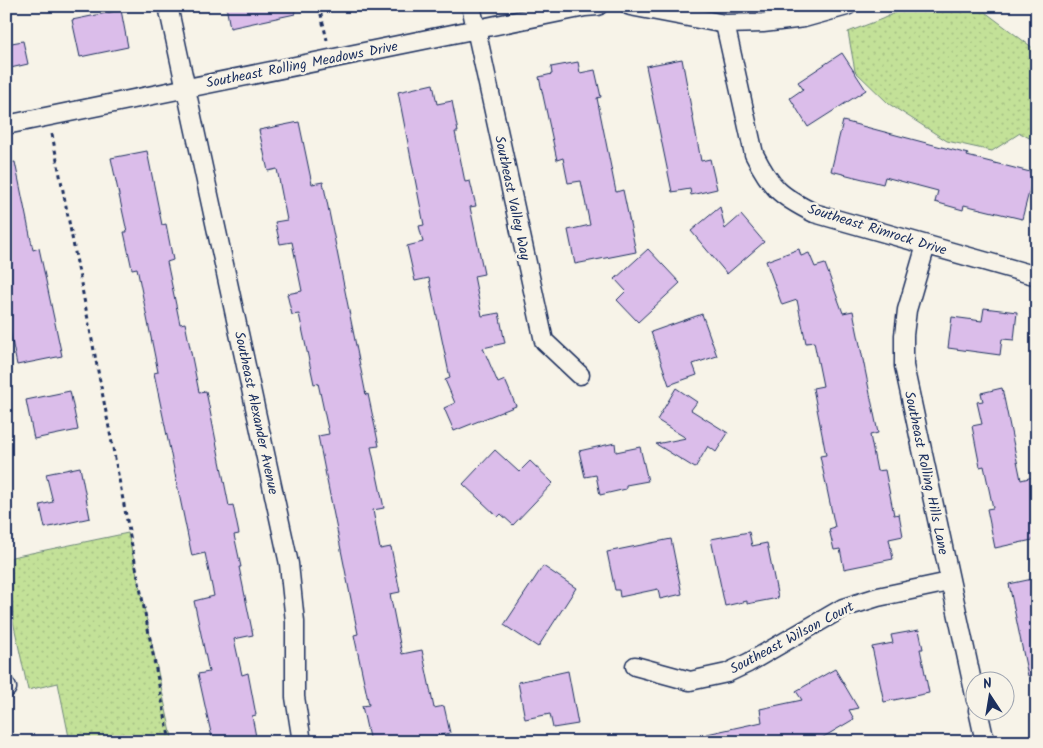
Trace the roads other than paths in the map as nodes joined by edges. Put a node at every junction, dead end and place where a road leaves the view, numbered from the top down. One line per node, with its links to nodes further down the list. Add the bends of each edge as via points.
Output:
1 (168, 6): 8 (street, Southeast Alexander Avenue)
2 (470, 6): 7 (street, Southeast Valley Way)
3 (598, 6): 7 (street, Southeast Rolling Meadows Drive)
4 (630, 6): 6 (street)
5 (848, 6): 6 (street, via 804,18)
6 (725, 24): 10 (street, Southeast Rimrock Drive, via 754,154 774,188 788,200 814,213)
7 (476, 30): 8 (street, Southeast Rolling Meadows Drive); 12 (street, Southeast Valley Way, via 544,341)
8 (186, 88): 9 (street, Southeast Rolling Meadows Drive); 17 (street, Southeast Alexander Avenue, via 289,564 295,622 295,698)
9 (6, 125)
10 (926, 245): 11 (street, Southeast Rimrock Drive); 13 (street, Southeast Rolling Hills Lane, via 907,310 904,366)
11 (1037, 276)
12 (580, 375)
13 (949, 582): 14 (street, Southeast Wilson Court, via 878,597 844,608 727,673 690,681); 15 (street, Southeast Rolling Hills Lane)
14 (635, 666)
15 (969, 670)
16 (980, 720): 18 (street)
17 (302, 742)
18 (985, 742)

